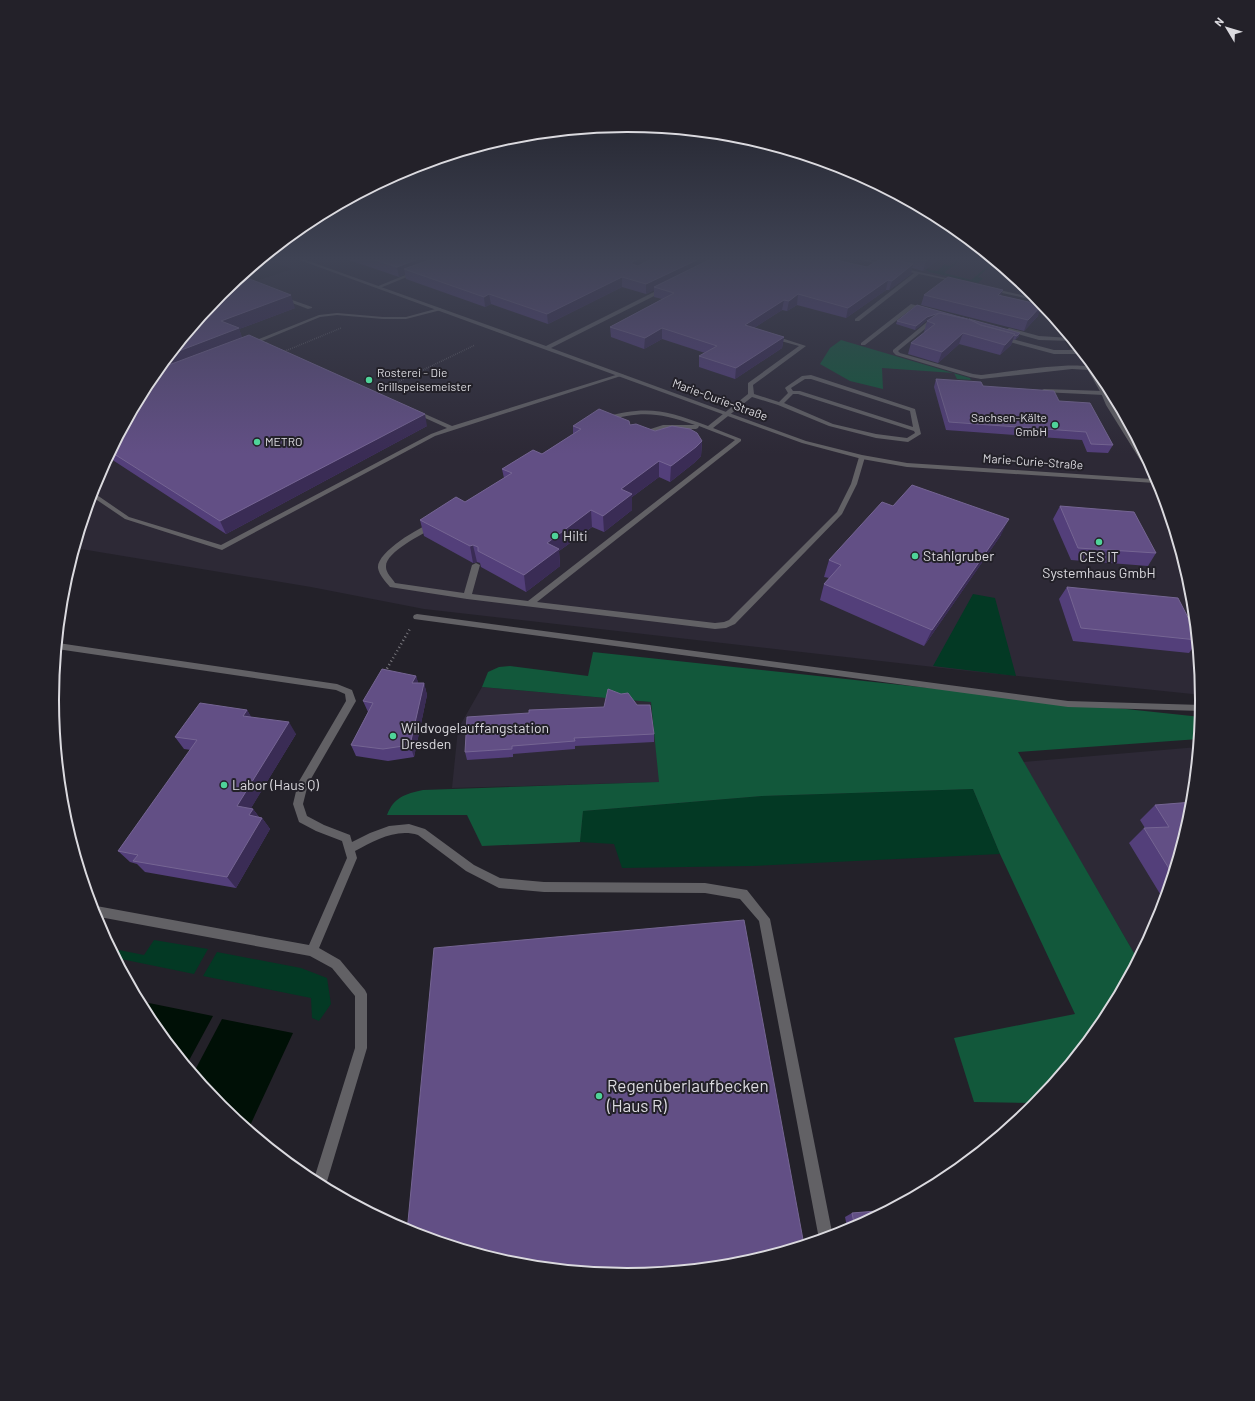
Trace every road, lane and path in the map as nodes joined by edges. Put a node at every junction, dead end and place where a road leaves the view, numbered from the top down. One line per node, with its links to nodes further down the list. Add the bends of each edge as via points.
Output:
1 (300, 323): 10 (lane)
2 (478, 323): 16 (street, Marie-Curie-Straße)
3 (595, 323): 16 (street)
4 (890, 323): 13 (lane)
5 (929, 323): 19 (lane, via 895,351 904,357 981,377)
6 (344, 326): 18 (path)
7 (1002, 328): 11 (lane, via 1039,338)
8 (767, 336): 27 (lane, via 803,346 750,384)
9 (994, 337): 19 (lane)
10 (257, 340): 12 (lane); 15 (lane)
11 (1068, 341)
12 (250, 343)
13 (863, 344)
14 (475, 345): 26 (path)
15 (270, 346)
16 (546, 348): 21 (street, Marie-Curie-Straße)
17 (1078, 353): 19 (lane)
18 (278, 354)
19 (1058, 360): 20 (lane)
20 (1089, 368)
21 (621, 375): 30 (street, Marie-Curie-Straße); 32 (lane)
22 (1094, 376): 24 (street)
23 (1040, 391): 24 (lane)
24 (1103, 391): 35 (street, via 1109,406)
25 (791, 393): 28 (lane); 34 (lane, via 798,392); 34 (lane, via 788,388 804,377 811,377 913,410)
26 (370, 395)
27 (751, 395): 28 (lane); 30 (lane, via 732,408)
28 (780, 404): 34 (lane, via 831,425 876,436 908,440 918,434)
29 (410, 409): 32 (lane)
30 (729, 414): 33 (lane); 37 (street, Marie-Curie-Straße, via 804,442)
31 (594, 424): 33 (lane, via 636,410 678,417)
32 (452, 428): 39 (lane, via 433,435 222,548 127,518)
33 (709, 428): 36 (lane, via 663,427); 43 (lane, via 739,440)
34 (917, 430)
35 (1129, 433)
36 (632, 438)
37 (862, 457): 38 (street, Marie-Curie-Straße, via 907,465); 43 (lane, via 854,484 840,513 732,622 726,625 715,626)
38 (1152, 481)
39 (97, 497)
40 (441, 520): 42 (lane, via 393,550 385,558 382,566 393,585)
41 (476, 565): 42 (lane)
42 (467, 596): 43 (lane)
43 (530, 604)
44 (417, 617): 46 (lane, via 1068,704)
45 (62, 647): 47 (lane, via 337,687 349,692 352,701 303,783 298,804 303,819 346,838)
46 (1196, 708)
47 (349, 849): 49 (lane, via 352,858); 51 (lane, via 374,836 409,828 421,832 470,868 499,883 544,887 705,888 743,894 764,919)
48 (100, 911): 49 (lane)
49 (312, 951): 50 (lane, via 336,964 361,994 361,1048)
50 (321, 1179)
51 (825, 1233)

